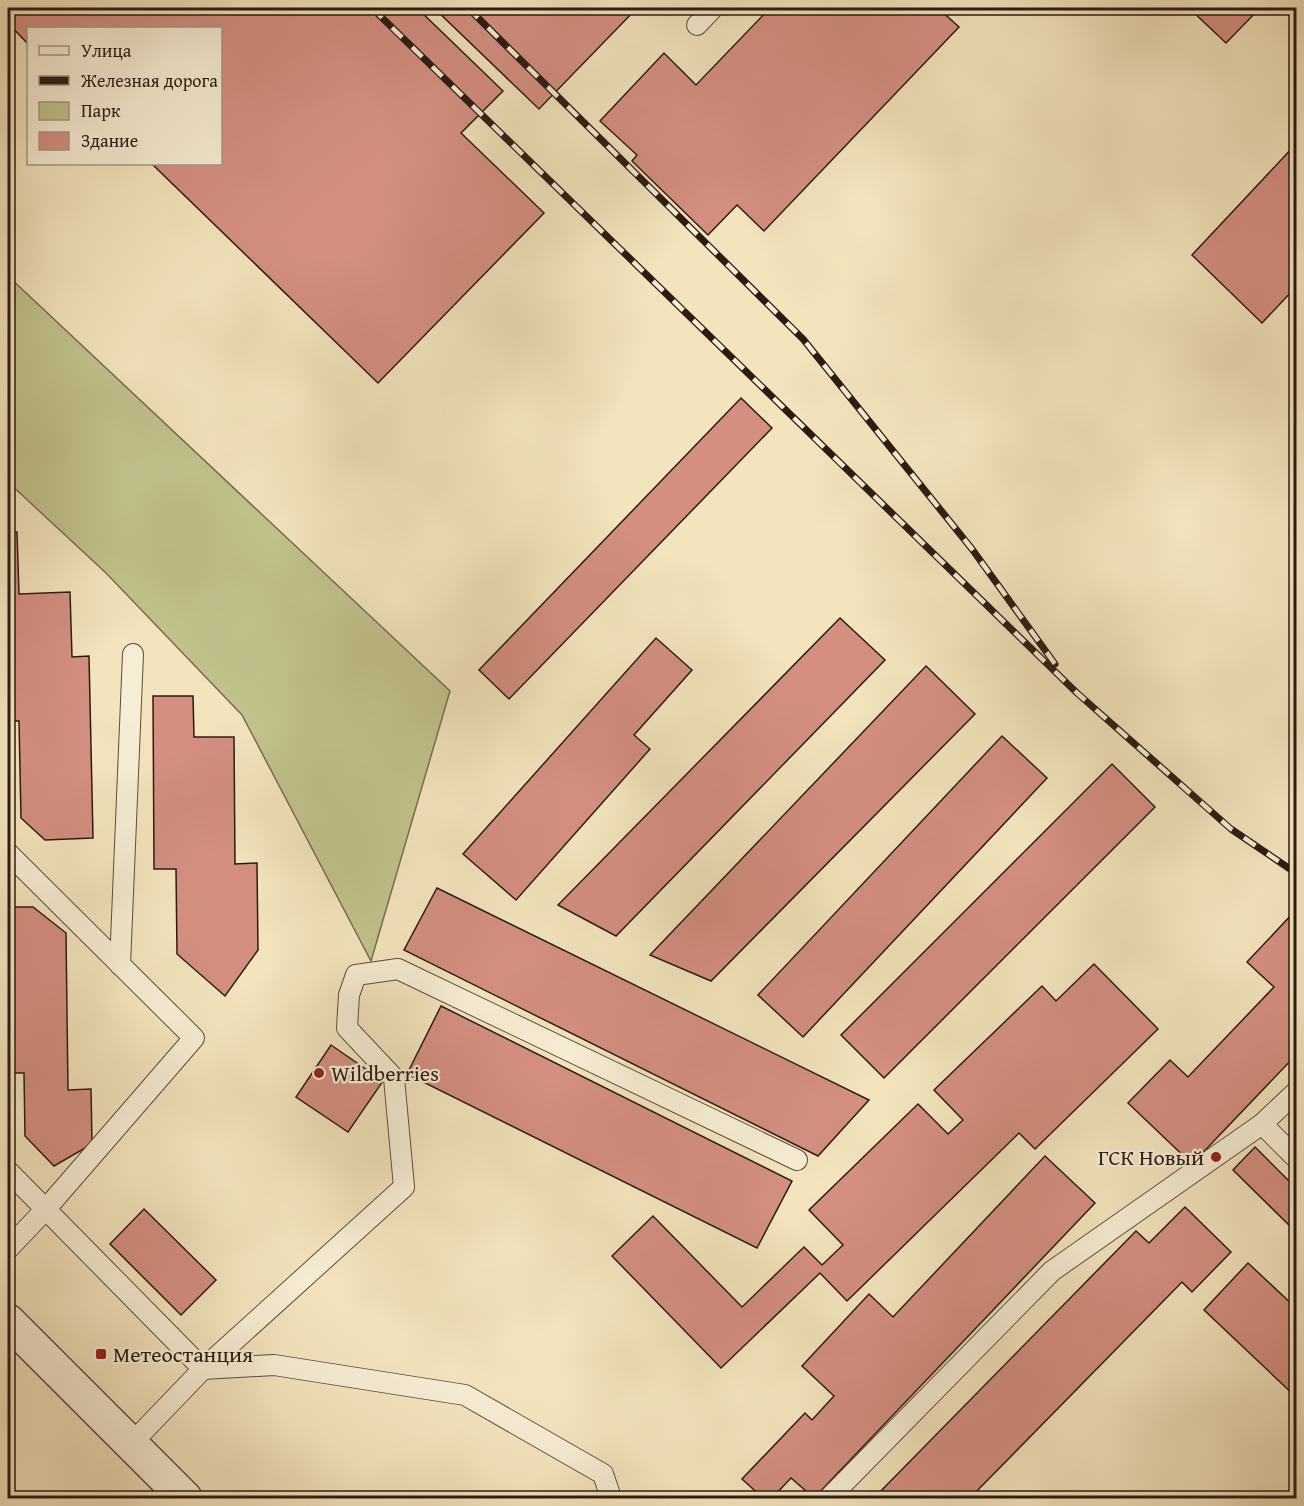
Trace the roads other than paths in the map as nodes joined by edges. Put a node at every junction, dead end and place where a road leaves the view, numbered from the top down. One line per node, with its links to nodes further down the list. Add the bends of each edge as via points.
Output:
1 (713, 8): 2 (lane)
2 (697, 25)
3 (133, 654): 5 (lane)
4 (8, 853): 5 (lane)
5 (120, 965): 11 (lane, via 194,1038)
6 (1296, 1092): 7 (lane)
7 (1262, 1124): 8 (lane); 18 (lane, via 1052,1271)
8 (1296, 1158)
9 (797, 1160): 14 (lane, via 398,969 356,975 349,995 347,1028 394,1078 404,1187)
10 (8, 1171): 11 (lane)
11 (45, 1210): 12 (lane); 14 (lane)
12 (8, 1249)
13 (8, 1321): 15 (street)
14 (204, 1369): 15 (lane); 17 (lane, via 274,1365 465,1395 603,1474)
15 (129, 1445): 16 (street)
16 (185, 1498)
17 (610, 1498)
18 (829, 1498)

